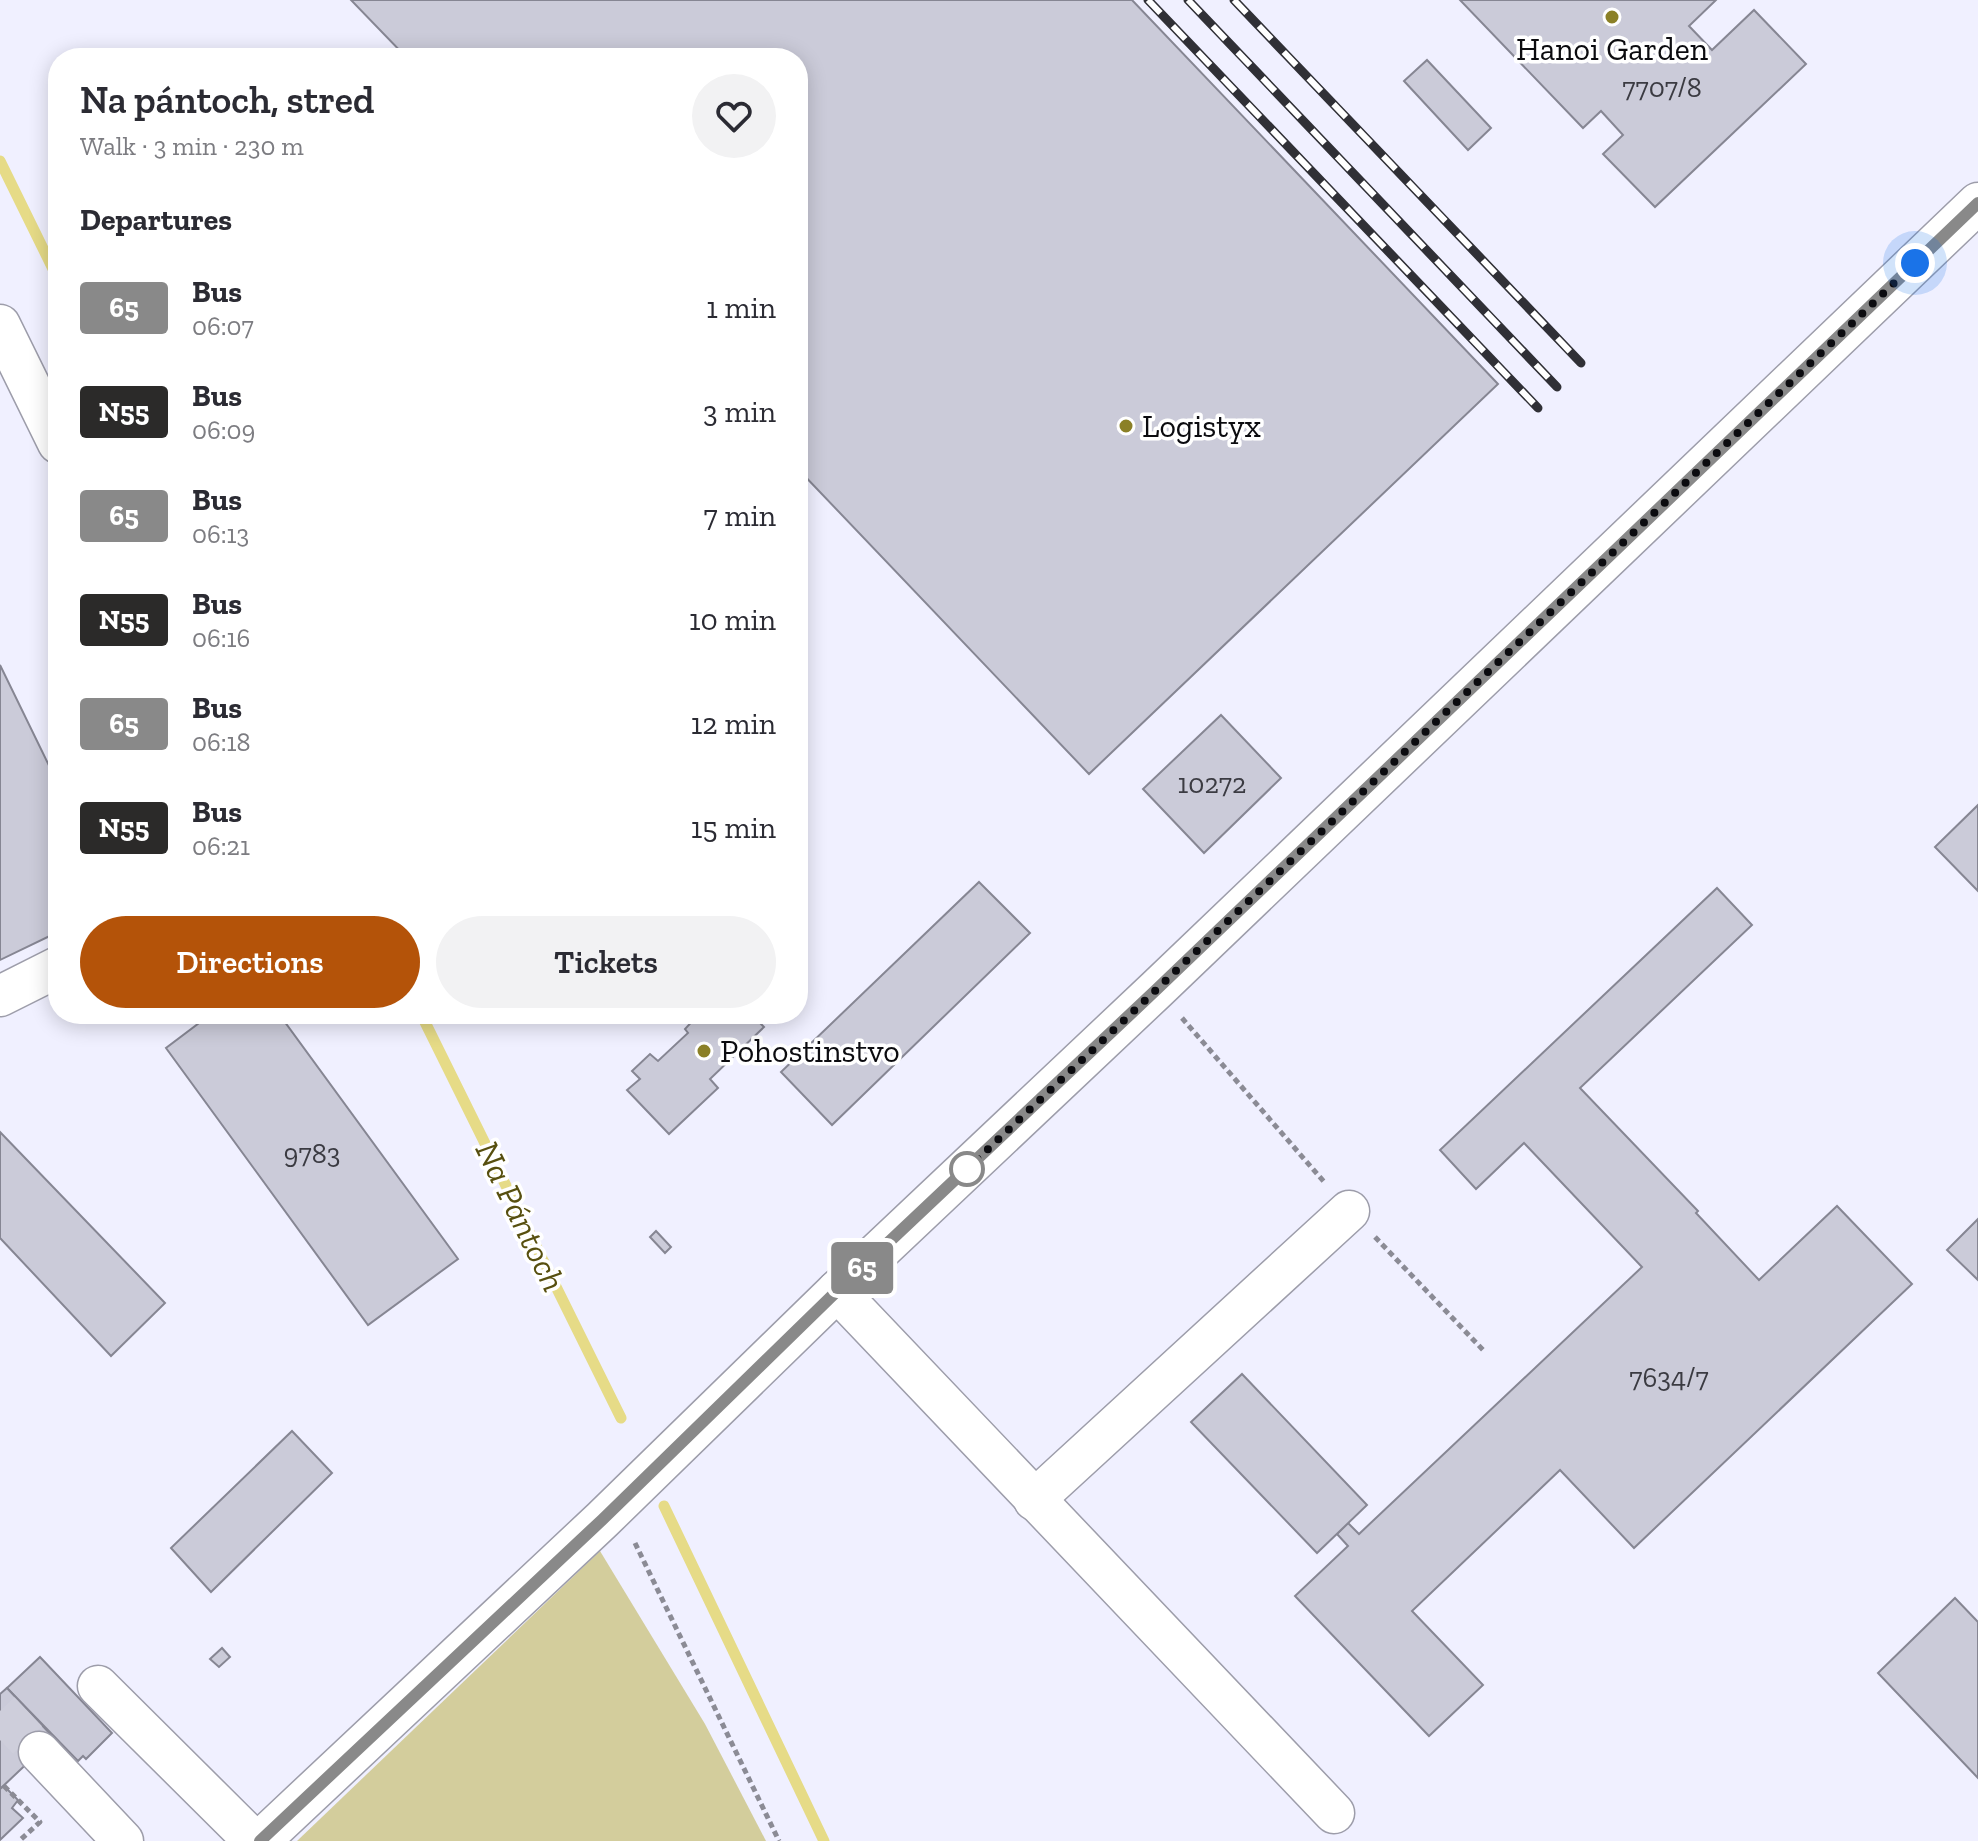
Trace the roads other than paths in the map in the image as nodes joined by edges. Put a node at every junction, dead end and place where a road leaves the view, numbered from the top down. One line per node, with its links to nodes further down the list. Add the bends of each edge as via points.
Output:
1 (1978, 203): 7 (street)
2 (0, 325): 3 (street)
3 (48, 423)
4 (48, 972): 5 (street)
5 (0, 996)
6 (1349, 1211): 8 (street)
7 (837, 1291): 8 (street); 13 (street, via 602,1520)
8 (1034, 1500): 11 (street)
9 (98, 1686): 13 (street)
10 (39, 1752): 12 (street)
11 (1334, 1813)
12 (123, 1841)
13 (257, 1841)

